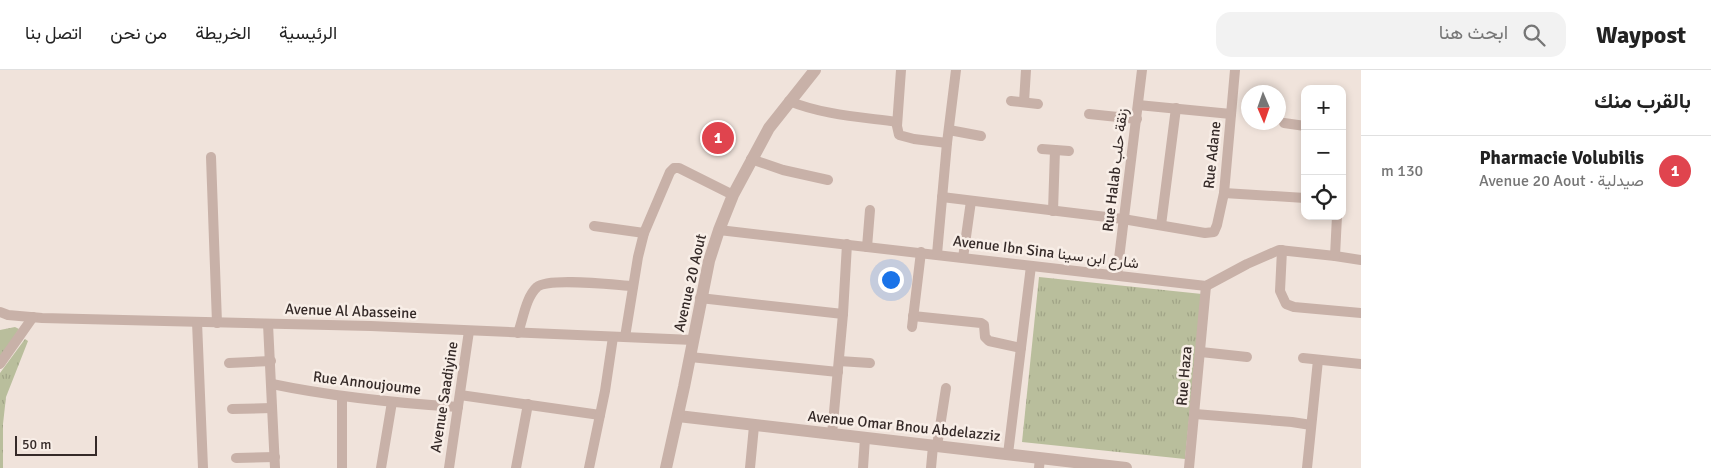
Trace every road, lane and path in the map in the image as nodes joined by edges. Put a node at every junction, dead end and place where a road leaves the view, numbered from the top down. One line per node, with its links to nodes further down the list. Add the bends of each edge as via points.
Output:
1 (815, 70): 7 (street, Avenue 20 Aout)
2 (901, 70): 16 (street)
3 (956, 70): 19 (street)
4 (1026, 70): 9 (street)
5 (1142, 70): 11 (street, Rue Halab زنقة حلب)
6 (1235, 70): 14 (street, Rue Adane)
7 (789, 101): 16 (street, via 824,112); 26 (street, Avenue 20 Aout)
8 (1011, 101): 9 (street)
9 (1024, 102): 10 (street)
10 (1038, 104)
11 (1138, 105): 12 (street); 15 (street, Rue Halab زنقة حلب)
12 (1176, 108): 14 (street); 37 (street)
13 (1089, 114): 15 (street)
14 (1231, 114): 28 (street, Rue Adane)
15 (1136, 119): 35 (street, Rue Halab زنقة حلب)
16 (897, 122): 21 (street, via 898,133 902,136)
17 (1286, 124): 18 (street)
18 (1301, 126)
19 (949, 130): 20 (street); 21 (street)
20 (981, 136)
21 (947, 143): 30 (street)
22 (1042, 149): 23 (street)
23 (1055, 150): 24 (street); 34 (street)
24 (1070, 151)
25 (211, 156): 59 (street)
26 (751, 158): 27 (street, via 783,170); 29 (street, Avenue 20 Aout)
27 (828, 180)
28 (1224, 193): 31 (street); 37 (street, Rue Adane, via 1214,232)
29 (733, 195): 39 (street, Avenue 20 Aout); 40 (street, via 674,168)
30 (942, 197): 32 (street); 45 (street)
31 (1301, 198)
32 (971, 201): 34 (street); 47 (street)
33 (870, 210): 42 (street)
34 (1053, 211): 35 (street)
35 (1123, 219): 37 (street); 50 (street, Rue Halab زنقة حلب)
36 (1337, 220): 46 (street)
37 (1161, 225)
38 (594, 226): 40 (street)
39 (719, 230): 41 (street, Avenue Ibn Sina شارع ابن سينا); 53 (street, Avenue 20 Aout)
40 (644, 233): 51 (street)
41 (847, 244): 42 (street, Avenue Ibn Sina شارع ابن سينا); 55 (street)
42 (867, 247): 44 (street, Avenue Ibn Sina شارع ابن سينا)
43 (1282, 250): 46 (street); 52 (street); 54 (street, via 1280,291 1286,304)
44 (921, 252): 45 (street, Avenue Ibn Sina شارع ابن سينا); 66 (street, via 913,321 981,323 987,340)
45 (938, 254): 47 (street, Avenue Ibn Sina شارع ابن سينا)
46 (1335, 256): 48 (street)
47 (964, 258): 49 (street, Avenue Ibn Sina شارع ابن سينا)
48 (1361, 260)
49 (1031, 266): 50 (street, Avenue Ibn Sina شارع ابن سينا); 66 (street)
50 (1117, 275): 52 (street, Avenue Ibn Sina شارع ابن سينا)
51 (633, 286): 62 (street, via 544,283 534,290); 64 (street)
52 (1206, 286): 67 (street, Rue Haza)
53 (700, 298): 55 (street); 65 (street, Avenue 20 Aout)
54 (1361, 313)
55 (843, 314): 73 (street)
56 (3, 315): 57 (street, Avenue Al Abasseine)
57 (33, 317): 58 (street, Avenue Al Abasseine); 75 (street)
58 (196, 322): 59 (street, Avenue Al Abasseine); 102 (street)
59 (216, 323): 60 (street, Avenue Al Abasseine)
60 (268, 324): 61 (street, Avenue Al Abasseine); 72 (street)
61 (469, 331): 62 (street, Avenue Al Abasseine); 81 (street, Avenue Saadiyine)
62 (518, 333): 63 (street, Avenue Al Abasseine)
63 (613, 337): 64 (street, Avenue Al Abasseine); 89 (street)
64 (625, 337): 65 (street, Avenue Al Abasseine)
65 (693, 340): 68 (street, Avenue 20 Aout)
66 (1021, 348): 96 (street)
67 (1201, 352): 69 (street); 88 (street, Rue Haza)
68 (690, 357): 78 (street); 90 (street, Avenue 20 Aout)
69 (1247, 357)
70 (1304, 358): 71 (street)
71 (1318, 360): 77 (street); 91 (street)
72 (271, 361): 76 (street); 79 (street)
73 (839, 361): 74 (street); 78 (street)
74 (870, 363)
75 (0, 364)
76 (229, 364)
77 (1361, 364)
78 (838, 372): 93 (street)
79 (272, 384): 82 (street, Rue Annoujoume); 86 (street)
80 (946, 388): 95 (street)
81 (460, 395): 84 (street); 85 (street, Avenue Saadiyine)
82 (342, 396): 83 (street, Rue Annoujoume); 104 (street)
83 (392, 402): 85 (street, Rue Annoujoume); 105 (street)
84 (528, 404): 89 (street); 101 (street)
85 (458, 407): 106 (street, Avenue Saadiyine)
86 (272, 408): 87 (street); 97 (street)
87 (232, 409)
88 (1195, 414): 91 (street); 113 (street, Rue Haza)
89 (600, 415): 107 (street)
90 (678, 416): 92 (street, Avenue Omar Bnou Abdelazziz); 108 (street, Avenue 20 Aout)
91 (1311, 425): 114 (street)
92 (754, 426): 93 (street, Avenue Omar Bnou Abdelazziz); 109 (street)
93 (832, 434): 94 (street, Avenue Omar Bnou Abdelazziz)
94 (866, 438): 95 (street, Avenue Omar Bnou Abdelazziz); 110 (street)
95 (935, 446): 96 (street, Avenue Omar Bnou Abdelazziz); 111 (street)
96 (1008, 454): 99 (street, Avenue Omar Bnou Abdelazziz)
97 (275, 457): 98 (street); 103 (street)
98 (236, 458)
99 (1040, 463): 100 (street, Avenue Omar Bnou Abdelazziz)
100 (1093, 466): 112 (street, Avenue Omar Bnou Abdelazziz)
101 (519, 467)
102 (204, 468)
103 (275, 468)
104 (342, 468)
105 (381, 468)
106 (449, 468)
107 (589, 468)
108 (666, 468)
109 (750, 468)
110 (863, 468)
111 (930, 468)
112 (1126, 468)
113 (1189, 468)
114 (1307, 468)

